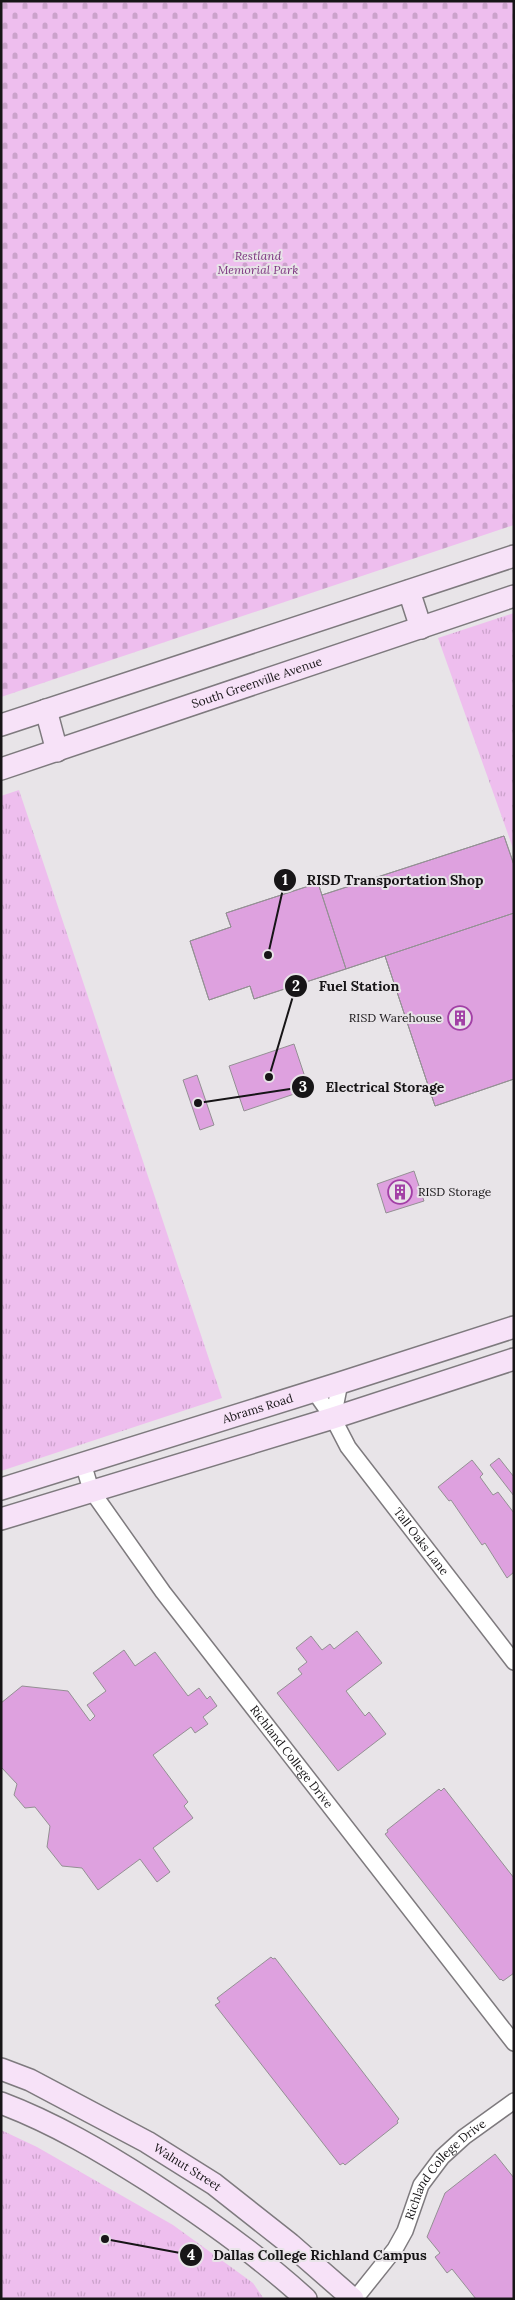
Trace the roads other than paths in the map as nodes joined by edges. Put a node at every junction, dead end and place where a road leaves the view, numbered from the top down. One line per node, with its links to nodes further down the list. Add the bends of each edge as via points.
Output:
1 (514, 556): 2 (main road)
2 (409, 591): 4 (main road); 5 (main road)
3 (514, 596): 4 (main road, South Greenville Avenue)
4 (421, 628): 7 (main road, South Greenville Avenue)
5 (46, 710): 6 (main road); 7 (main road)
6 (1, 725)
7 (57, 751): 8 (main road, South Greenville Avenue)
8 (1, 769)
9 (514, 1327): 11 (main road, Abrams Road)
10 (514, 1359): 13 (main road)
11 (340, 1383): 12 (main road, Abrams Road); 13 (street)
12 (314, 1392): 13 (street, Tall Oaks Lane); 14 (main road, Abrams Road)
13 (333, 1418): 16 (main road); 18 (street, Tall Oaks Lane, via 348,1447)
14 (83, 1463): 15 (main road, Abrams Road); 16 (street, Richland College Drive)
15 (1, 1489)
16 (91, 1490): 17 (main road); 19 (street, Richland College Drive, via 163,1592)
17 (1, 1518)
18 (514, 1662)
19 (514, 2043)
20 (1, 2069): 26 (main road, Walnut Street, via 30,2080 147,2142 214,2184)
21 (514, 2102): 26 (street, Richland College Drive, via 464,2137 442,2157 421,2185 395,2249)
22 (1, 2103): 23 (main road, via 81,2140 135,2173 190,2208)
23 (280, 2275): 24 (street); 25 (main road)
24 (290, 2299)
25 (306, 2299)
26 (354, 2299)

